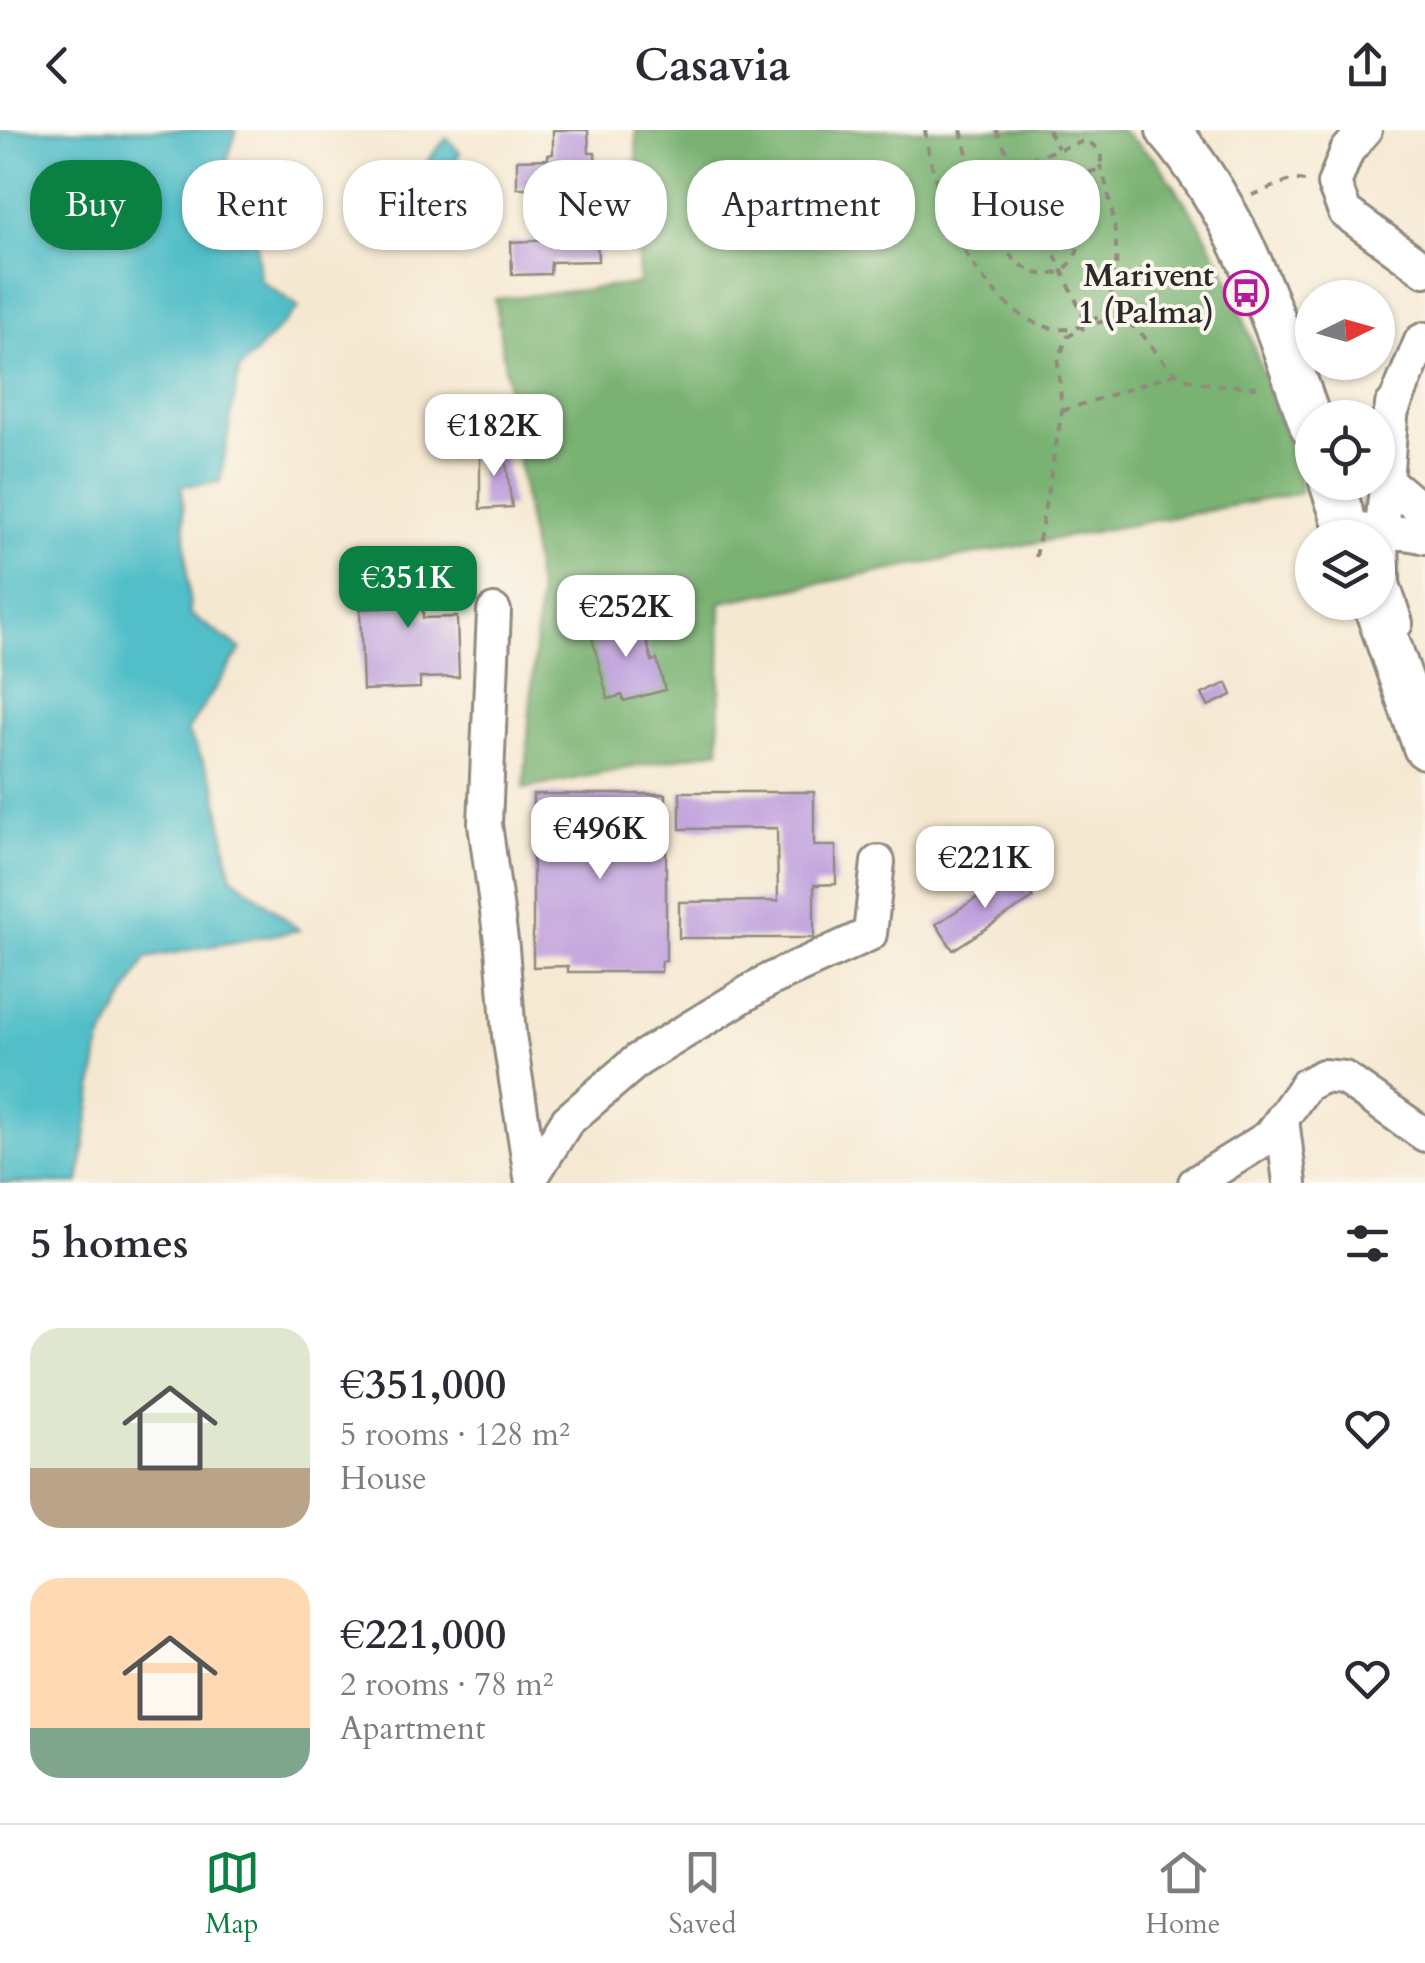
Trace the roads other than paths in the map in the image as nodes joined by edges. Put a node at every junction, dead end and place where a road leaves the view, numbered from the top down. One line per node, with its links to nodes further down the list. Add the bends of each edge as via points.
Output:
1 (1168, 130): 5 (main road, via 1224,206)
2 (1365, 130): 3 (street, via 1347,150 1334,184 1345,212)
3 (1425, 270)
4 (1425, 338): 6 (street)
5 (1302, 400)
6 (1394, 400)
7 (1395, 490): 8 (street)
8 (1425, 514)
9 (1395, 532): 10 (street)
10 (1425, 537)
11 (494, 610): 19 (street, via 485,824)
12 (1395, 618): 14 (street)
13 (1380, 620): 15 (main road)
14 (1425, 704)
15 (1425, 746)
16 (878, 862): 19 (street, via 870,934 769,980 638,1060 567,1121)
17 (1282, 1119): 18 (street, via 1306,1085 1324,1076 1344,1078); 20 (street, via 1270,1136); 21 (street)
18 (1425, 1135)
19 (532, 1179)
20 (1195, 1183)
21 (1290, 1183)

